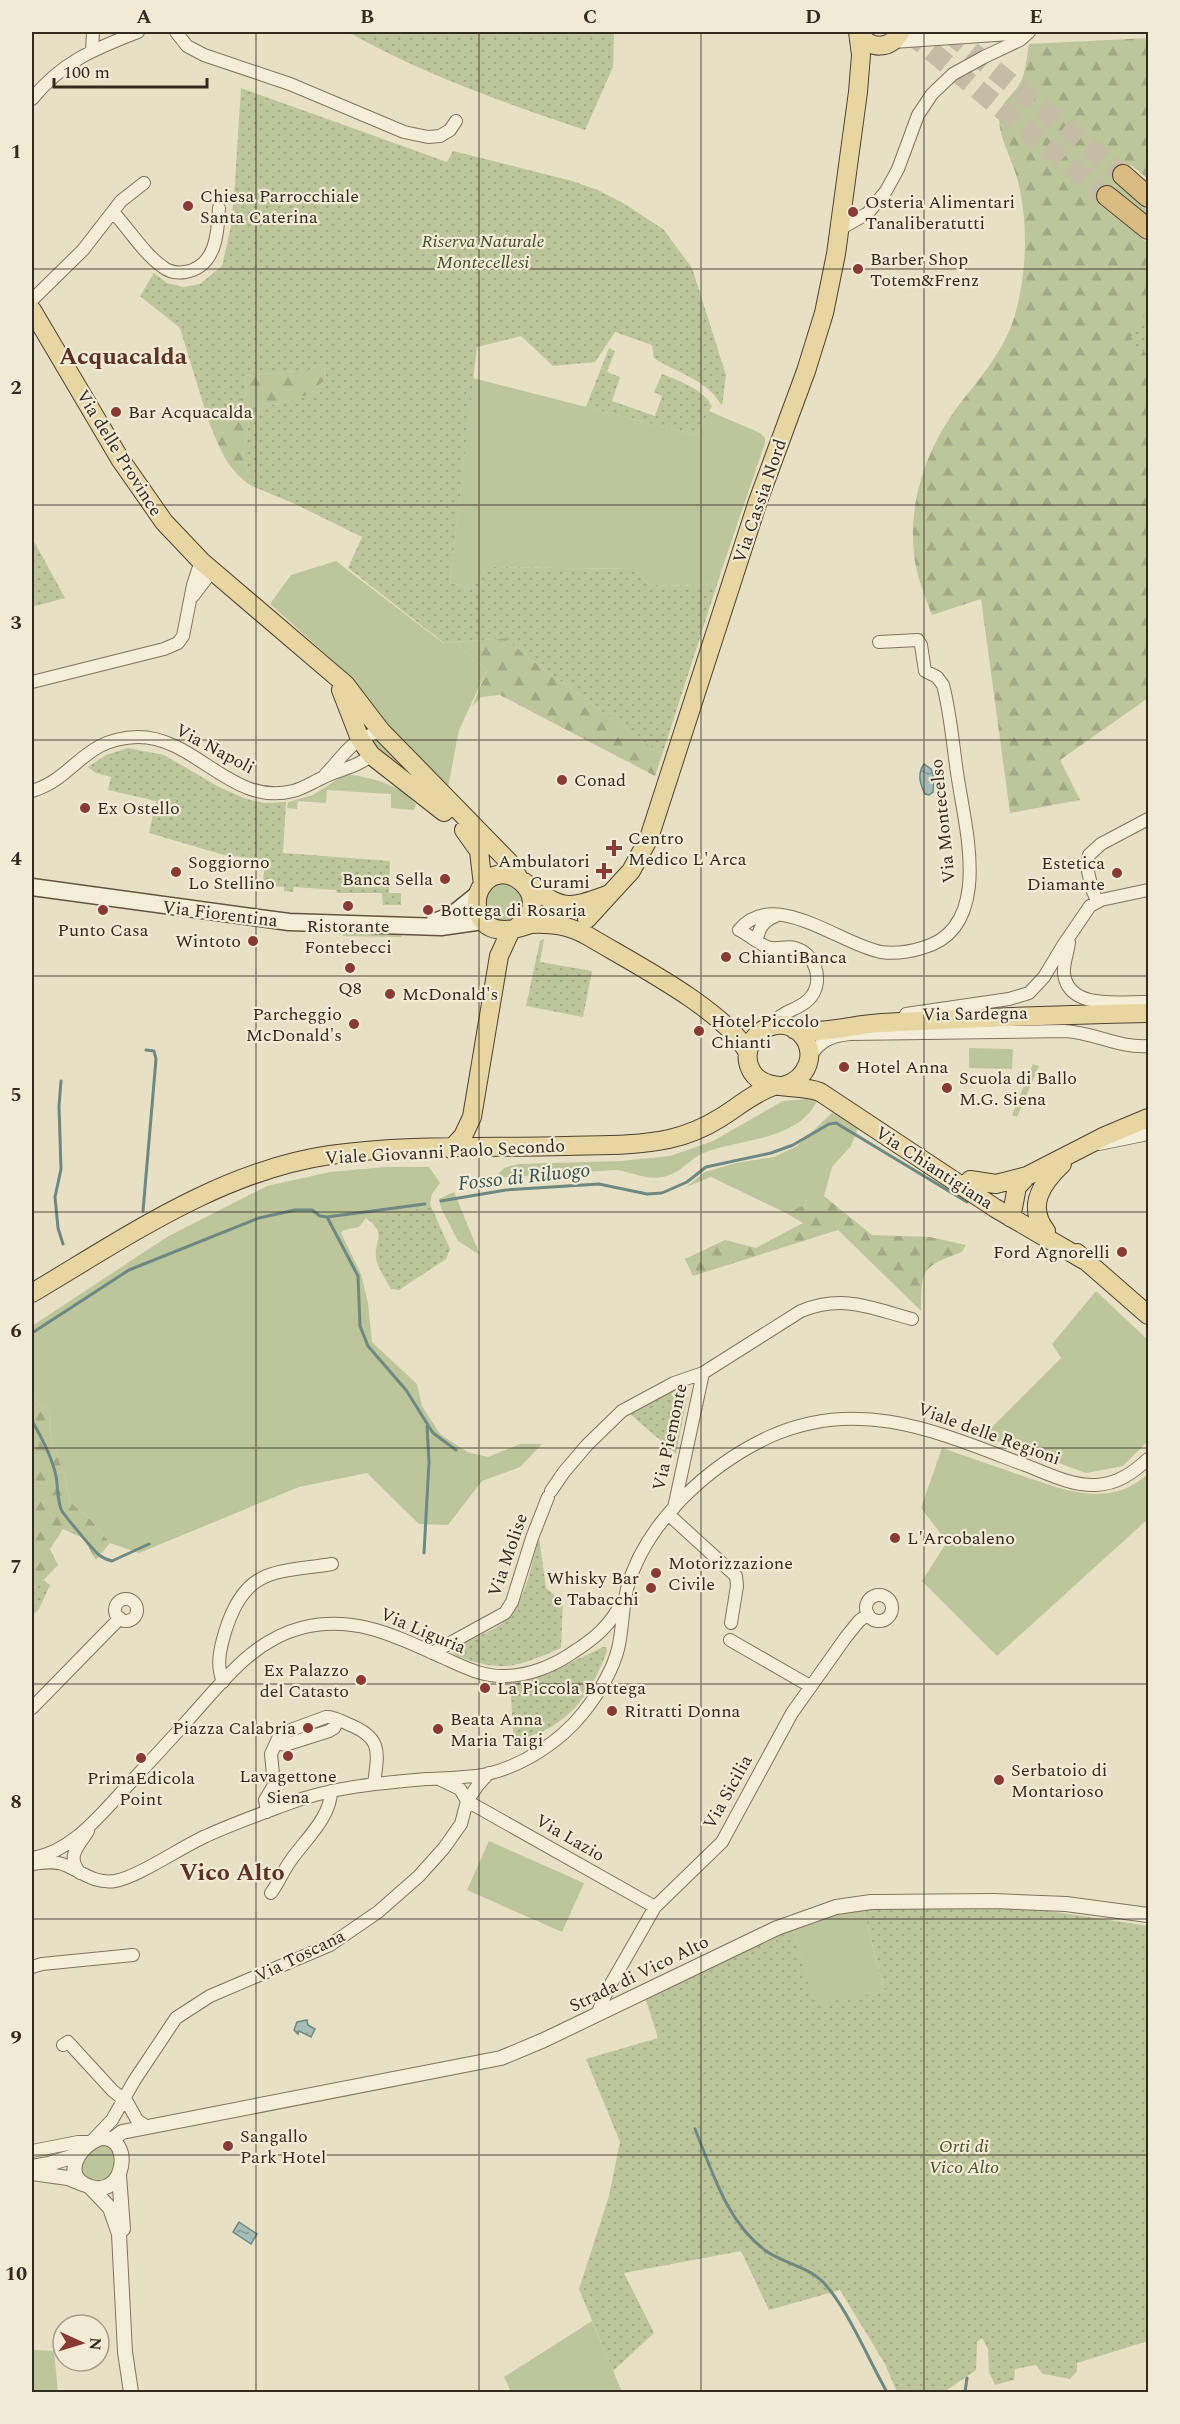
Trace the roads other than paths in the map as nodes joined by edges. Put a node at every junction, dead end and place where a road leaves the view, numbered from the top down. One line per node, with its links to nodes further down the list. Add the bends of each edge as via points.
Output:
1 (93, 32): 10 (street)
2 (138, 32): 10 (street)
3 (176, 32): 14 (street, via 187,46 204,55 290,84 404,132 440,136)
4 (858, 32): 9 (main road, Via Cassia Nord, via 866,42); 12 (main road, Via Cassia Nord)
5 (922, 32): 8 (street)
6 (1028, 32): 7 (street); 11 (street, via 1020,40)
7 (990, 34): 8 (street); 11 (street)
8 (941, 37): 9 (street)
9 (892, 40): 12 (main road, Via Cassia Nord, via 870,66)
10 (92, 50): 13 (street, via 57,73)
11 (984, 57): 21 (street, via 953,74 927,98 886,191 872,210)
12 (858, 92): 21 (main road, Via Cassia Nord)
13 (32, 99)
14 (456, 121)
15 (1123, 176): 18 (highway)
16 (144, 183): 20 (street)
17 (1107, 196): 22 (highway)
18 (1149, 197)
19 (219, 208): 20 (street, via 209,256 198,268 181,272 160,265)
20 (113, 212): 23 (street)
21 (840, 229): 39 (main road, Via Cassia Nord, via 812,356 756,508 657,816 639,860)
22 (1149, 229)
23 (32, 300)
24 (32, 310): 25 (main road, Via delle Province, via 141,492)
25 (206, 566): 27 (main road, Via delle Province); 28 (street, via 190,599 185,632 173,646)
26 (879, 642): 42 (street, Via Montecelso, via 918,640 923,668 943,685 968,847 969,890 965,908 953,928 938,942 902,952 872,950 807,922)
27 (334, 674): 29 (main road, Via delle Province); 30 (main road, Via delle Province, via 352,720)
28 (32, 682)
29 (381, 731): 30 (street); 35 (main road, Via delle Province, via 503,855)
30 (354, 743): 31 (main road, Via delle Province); 32 (street, Via Napoli)
31 (371, 755): 32 (street, Via Napoli, via 357,765); 37 (main road, Via delle Province, via 430,800 471,838 480,856)
32 (322, 778): 33 (street, Via Napoli, via 286,792 248,789 170,743 133,738 97,747 54,782)
33 (32, 791)
34 (1149, 819): 40 (street, via 1098,846 1089,855 1087,867)
35 (521, 880): 37 (main road, Via Fiorentina, via 496,876); 41 (main road, via 556,903); 46 (main road, via 531,896 531,908)
36 (32, 887): 44 (main road, Via Fiorentina, via 274,921)
37 (480, 890): 44 (main road, Via Fiorentina, via 443,919); 45 (main road, via 477,906)
38 (1149, 890): 40 (street)
39 (612, 893): 41 (main road); 43 (main road, Via Cassia Nord)
40 (1097, 901): 47 (street, via 1084,913)
41 (568, 906): 43 (main road)
42 (779, 915): 48 (street, via 765,921); 48 (street, Via Montecelso, via 758,915 745,923 740,930)
43 (587, 919): 46 (main road, Via Fiorentina, via 553,917); 49 (main road)
44 (409, 925): 45 (main road, Via Fiorentina)
45 (487, 925): 46 (main road, Via Fiorentina, via 503,931); 50 (main road)
46 (519, 927): 49 (main road, Via Fiorentina, via 551,923 568,926); 50 (main road)
47 (1070, 938): 51 (street, via 1064,971 1074,993 1092,1001); 55 (street, via 1040,983 1023,996 891,1016)
48 (757, 940): 52 (street, via 769,948 797,948 813,963 816,989 806,1002)
49 (600, 944): 53 (main road)
50 (499, 956): 64 (main road)
51 (1149, 1002)
52 (793, 1009): 56 (street); 57 (street)
53 (706, 1010): 56 (main road); 59 (main road, via 736,1035)
54 (1149, 1013): 55 (main road)
55 (877, 1023): 57 (main road)
56 (768, 1027): 57 (main road); 59 (main road, via 753,1038)
57 (795, 1029): 60 (main road, Via Chiantigiana, via 809,1048)
58 (1149, 1046): 60 (street, Via Sardegna, via 1122,1045 1079,1032 850,1034 826,1039)
59 (748, 1053): 61 (main road)
60 (809, 1062): 62 (main road, via 798,1080); 71 (main road, Via Chiantigiana, via 825,1085)
61 (752, 1071): 62 (main road, Via Chiantigiana, via 765,1084); 63 (main road)
62 (778, 1086): 63 (main road, Viale Giovanni Paolo Secondo, via 760,1091); 73 (main road, Via Chiantigiana, via 820,1092)
63 (738, 1105): 67 (main road, Viale Giovanni Paolo Secondo, via 700,1129 667,1139 613,1145)
64 (472, 1117): 67 (main road); 68 (main road)
65 (1149, 1118): 69 (main road)
66 (1149, 1134): 69 (street)
67 (483, 1148): 68 (main road, Viale Giovanni Paolo Secondo)
68 (451, 1149): 76 (main road, Viale Giovanni Paolo Secondo, via 332,1155 248,1176 191,1202)
69 (1081, 1149): 70 (main road); 72 (main road, via 1049,1177)
70 (1027, 1176): 71 (main road, via 996,1184); 73 (main road, via 1017,1187)
71 (970, 1180): 73 (main road, Via Chiantigiana)
72 (1040, 1191): 73 (main road); 74 (main road, via 1036,1209)
73 (1006, 1212): 74 (main road, Via Chiantigiana); 75 (main road, Via Chiantigiana)
74 (1046, 1231): 75 (main road, Via Chiantigiana)
75 (1084, 1260): 77 (main road, Via Chiantigiana)
76 (32, 1293)
77 (1149, 1315)
78 (912, 1319): 79 (street, Via Piemonte, via 846,1301 817,1305)
79 (703, 1373): 81 (street, Via Piemonte, via 674,1383 619,1413 576,1458); 82 (street, Via Piemonte)
80 (1149, 1459): 82 (street, Viale delle Regioni, via 1121,1479 1086,1485 929,1429 877,1419 840,1419 797,1427 759,1443 718,1470)
81 (550, 1494): 90 (street, Via Molise, via 506,1613)
82 (671, 1511): 84 (street, Viale delle Regioni, via 641,1552); 87 (street, via 736,1576)
83 (332, 1564): 91 (street, via 268,1575 250,1584 235,1606 224,1635 219,1660)
84 (626, 1593): 88 (street, Via Liguria, via 611,1622); 93 (street, Viale delle Regioni, via 618,1650)
85 (868, 1614): 92 (street, Via Sicilia)
86 (120, 1618): 94 (street)
87 (731, 1623)
88 (593, 1640): 90 (street, Via Liguria, via 553,1664 507,1677 474,1672); 93 (street, via 608,1638 613,1644)
89 (730, 1640): 92 (street)
90 (432, 1653): 91 (street, Via Liguria, via 366,1626 311,1626 268,1641)
91 (223, 1682): 101 (street, Via Liguria)
92 (810, 1686): 106 (street, Via Sicilia, via 722,1842)
93 (600, 1688): 95 (street, Viale delle Regioni, via 578,1720 557,1739)
94 (32, 1708)
95 (489, 1773): 96 (street, Viale delle Regioni); 99 (street)
96 (437, 1779): 97 (street, Viale delle Regioni); 99 (street, via 460,1789)
97 (374, 1785): 98 (street, Viale delle Regioni); 100 (street, via 378,1755 375,1742 361,1730 338,1720 329,1731 287,1744 277,1743 271,1754 274,1782 265,1800)
98 (331, 1791): 100 (street, Viale delle Regioni); 105 (street, via 326,1813)
99 (468, 1801): 106 (street, Via Lazio); 112 (street, Via Toscana, via 463,1819 449,1842 419,1876 378,1912 330,1945 210,1996 176,2018)
100 (267, 1812): 104 (street, Viale delle Regioni, via 205,1836 118,1880)
101 (94, 1823): 102 (street, Via Liguria, via 57,1850); 104 (street, Via Liguria, via 73,1857 73,1865)
102 (32, 1858)
103 (32, 1864): 104 (street, Viale delle Regioni, via 58,1863)
104 (80, 1873)
105 (271, 1893)
106 (655, 1907): 110 (street, Via Sicilia)
107 (1149, 1916): 110 (street, Strada di Vico Alto, via 1043,1903 846,1905 777,1928)
108 (133, 1955): 109 (street)
109 (32, 1966)
110 (597, 2014): 113 (street, Strada di Vico Alto, via 494,2060)
111 (63, 2046): 112 (street, via 68,2042)
112 (124, 2099): 113 (street, via 137,2120); 114 (street, Via Toscana, via 110,2123); 115 (street, Via Toscana)
113 (147, 2127): 115 (street, Strada di Vico Alto, via 128,2141)
114 (90, 2142): 115 (street, via 101,2138); 116 (street); 117 (street)
115 (115, 2143): 120 (street, via 122,2166)
116 (32, 2151)
117 (77, 2155): 118 (street); 121 (street, via 76,2174)
118 (32, 2167)
119 (32, 2172): 121 (street)
120 (119, 2175): 121 (street, via 104,2188); 122 (street)
121 (88, 2186): 122 (street, via 114,2215)
122 (122, 2252): 123 (street, via 125,2352)
123 (131, 2392)

